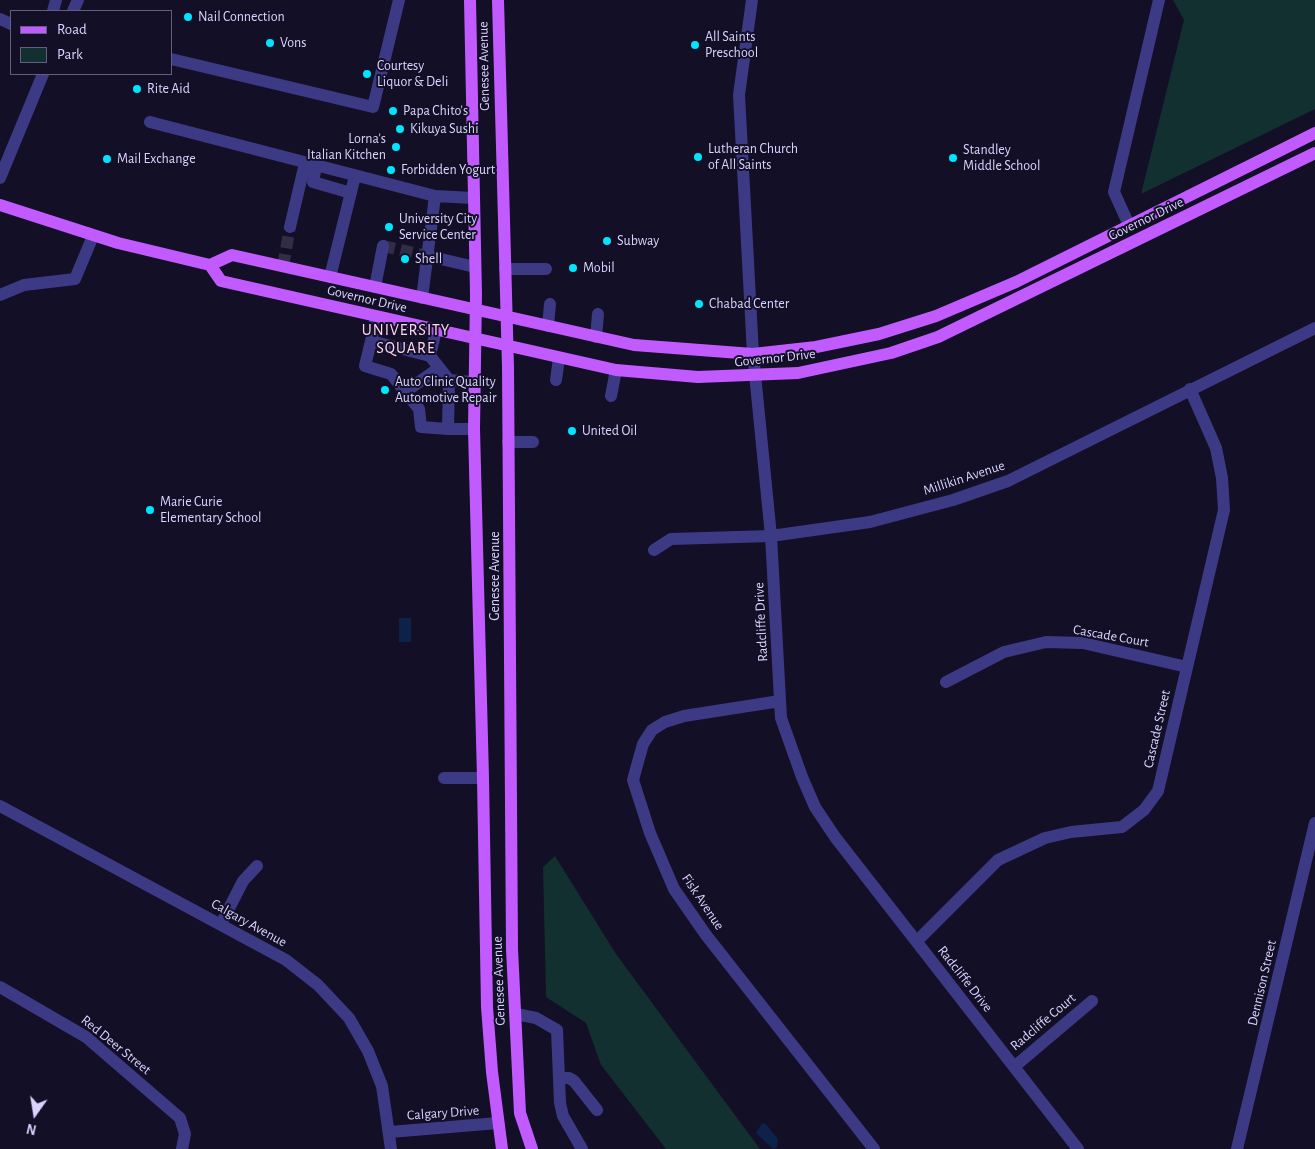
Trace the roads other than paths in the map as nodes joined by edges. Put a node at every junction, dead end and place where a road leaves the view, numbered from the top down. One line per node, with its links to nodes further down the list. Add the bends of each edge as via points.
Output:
1 (400, 0): 6 (street, via 373,107)
2 (470, 0): 16 (main road, Genesee Avenue)
3 (498, 0): 25 (main road, Genesee Avenue)
4 (752, 0): 43 (street, Radcliffe Drive, via 739,95)
5 (1159, 0): 18 (street, via 1114,192)
6 (172, 59)
7 (43, 75): 13 (street)
8 (150, 122): 11 (street)
9 (1315, 132): 18 (main road, Governor Drive)
10 (1315, 153): 48 (main road, Governor Drive, via 938,338 850,363 798,373)
11 (311, 165): 12 (street); 14 (street, via 313,182); 19 (street)
12 (356, 176): 14 (street); 15 (street)
13 (0, 178)
14 (351, 193): 27 (street)
15 (435, 196): 16 (street); 22 (street)
16 (473, 198): 24 (main road, Genesee Avenue)
17 (0, 205): 20 (main road)
18 (1130, 224): 43 (main road, Governor Drive, via 1016,282 936,316 879,334 816,347)
19 (290, 227)
20 (93, 236): 23 (main road); 29 (street, via 75,279 24,285)
21 (383, 246): 28 (street)
22 (428, 256): 24 (street); 30 (street)
23 (210, 265): 27 (main road, Governor Drive, via 232,255); 35 (main road, Governor Drive, via 221,281)
24 (475, 267): 32 (main road, Genesee Avenue)
25 (505, 269): 26 (street); 34 (main road, Genesee Avenue)
26 (546, 269)
27 (330, 277): 28 (main road, Governor Drive)
28 (374, 287): 30 (main road, Governor Drive)
29 (0, 295)
30 (422, 298): 32 (main road, Governor Drive)
31 (550, 304): 36 (street)
32 (475, 309): 34 (main road, Governor Drive); 40 (main road, Genesee Avenue)
33 (598, 314): 39 (street)
34 (507, 316): 36 (main road, Governor Drive); 42 (main road, Genesee Avenue)
35 (376, 317): 38 (main road, Governor Drive); 41 (street)
36 (548, 326): 39 (main road, Governor Drive)
37 (1315, 328): 52 (street, Millikin Avenue)
38 (436, 330): 40 (main road, Governor Drive); 44 (street)
39 (596, 337): 43 (main road, Governor Drive, via 634,345)
40 (475, 338): 42 (main road, Governor Drive); 51 (main road, Genesee Avenue)
41 (371, 341): 44 (street); 53 (street, via 365,366 391,374)
42 (507, 346): 45 (main road, Governor Drive); 57 (main road, Genesee Avenue)
43 (753, 354): 48 (street, Radcliffe Drive)
44 (430, 356): 46 (street)
45 (558, 358): 47 (main road, Governor Drive); 50 (street)
46 (439, 368): 49 (street); 53 (street)
47 (616, 370): 48 (main road, Governor Drive, via 698,377); 54 (street)
48 (755, 376): 59 (street, Radcliffe Drive)
49 (449, 380): 51 (street); 56 (street)
50 (556, 380)
51 (473, 382): 55 (main road, Genesee Avenue)
52 (1190, 389): 59 (street, Millikin Avenue, via 1008,481 953,500 870,522); 61 (street, Cascade Street, via 1216,448 1224,510)
53 (405, 392): 56 (street, via 419,409 421,427)
54 (611, 396)
55 (474, 428): 56 (street); 65 (main road, Genesee Avenue)
56 (448, 429)
57 (508, 442): 58 (street); 73 (main road, Genesee Avenue, via 512,929)
58 (533, 442)
59 (771, 536): 60 (street, Millikin Avenue, via 671,539); 63 (street, Radcliffe Drive)
60 (654, 550)
61 (1188, 667): 62 (street, Cascade Court, via 1083,643 1046,642 1004,652); 70 (street, Cascade Street, via 1158,791 1144,810 1122,827 1045,838 998,860)
62 (946, 682)
63 (780, 701): 70 (street, Radcliffe Drive, via 781,718 816,807 835,837); 84 (street, Fisk Avenue, via 665,722 652,730 643,744 633,780 650,833 674,889 706,935)
64 (444, 778): 65 (street)
65 (484, 778): 77 (main road, Genesee Avenue, via 487,1007)
66 (0, 806): 69 (street, Calgary Avenue)
67 (1315, 823): 86 (street, Dennison Street)
68 (257, 866): 69 (street, via 243,881)
69 (221, 924): 78 (street, Calgary Avenue, via 286,960 318,984 350,1018 382,1086)
70 (917, 941): 74 (street, Radcliffe Drive)
71 (0, 987): 79 (street, Red Deer Street, via 86,1037 180,1118 185,1134)
72 (1092, 1001): 74 (street, Radcliffe Court)
73 (516, 1014): 75 (street, via 536,1018 557,1030); 82 (main road, Genesee Avenue, via 520,1113)
74 (1014, 1067): 85 (street, Radcliffe Drive)
75 (559, 1078): 76 (street, via 574,1081); 83 (street, via 563,1116)
76 (597, 1110)
77 (498, 1124): 78 (street, Calgary Drive); 81 (main road, Genesee Avenue)
78 (390, 1132): 80 (street, Calgary Avenue)
79 (182, 1149)
80 (391, 1149)
81 (502, 1149)
82 (532, 1149)
83 (582, 1149)
84 (874, 1149)
85 (1078, 1149)
86 (1237, 1149)

